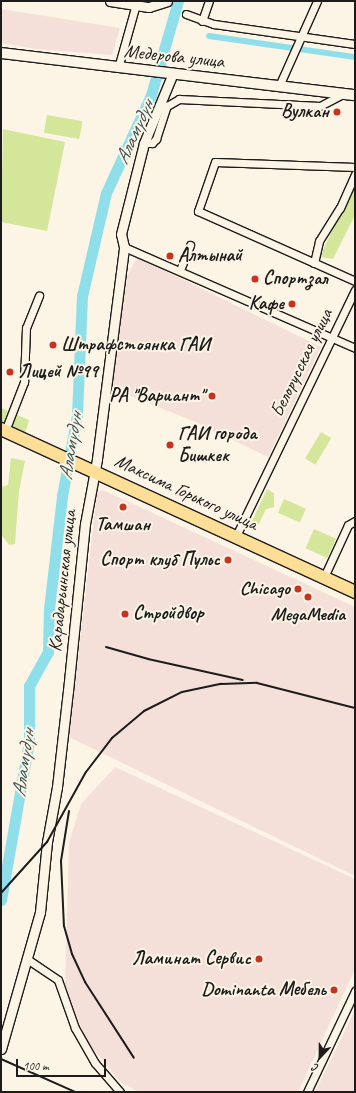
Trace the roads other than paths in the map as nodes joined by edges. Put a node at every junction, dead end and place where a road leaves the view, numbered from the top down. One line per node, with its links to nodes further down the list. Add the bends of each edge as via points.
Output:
1 (110, 1): 5 (street)
2 (209, 1): 7 (street)
3 (318, 1): 8 (street)
4 (163, 3): 5 (street, via 149,7)
5 (136, 4): 11 (street)
6 (186, 14): 7 (street)
7 (202, 21): 8 (street)
8 (301, 36): 9 (street); 13 (street)
9 (355, 44)
10 (1, 53): 11 (main road, Медерова улица)
11 (118, 68): 12 (main road, Медерова улица)
12 (170, 72): 13 (main road, Медерова улица); 16 (street, Карадарьинская улица)
13 (279, 86): 14 (main road, Медерова улица)
14 (343, 94): 15 (main road, Медерова улица); 16 (street, Медерова улица, via 320,106 179,99 167,106 156,139 152,143)
15 (355, 95)
16 (144, 143): 20 (street, Карадарьинская улица, via 121,234)
17 (355, 167): 21 (street, via 214,162 198,211)
18 (355, 174): 21 (street, via 340,208 319,241)
19 (190, 245): 22 (street)
20 (124, 247): 22 (street); 29 (street, Карадарьинская улица)
21 (314, 263): 23 (street)
22 (180, 270): 26 (street)
23 (355, 281)
24 (355, 290): 26 (street, Белорусская улица)
25 (39, 295): 28 (street, via 26,328 24,382)
26 (332, 337): 27 (street); 31 (street, Белорусская улица)
27 (355, 348)
28 (3, 430): 29 (main road, Максима Горького улица)
29 (89, 468): 31 (main road, Максима Горького улица); 34 (street, Карадарьинская улица, via 57,787 47,842 40,912)
30 (355, 521): 32 (street, via 348,525)
31 (236, 536): 32 (main road, Максима Горького улица)
32 (324, 577): 33 (main road, Максима Горького улица)
33 (355, 592)
34 (28, 959): 36 (street, Карадарьинская улица); 37 (street, via 58,980 75,1028 95,1063)
35 (355, 991): 38 (street)
36 (1, 1049)
37 (120, 1092)
38 (307, 1092)

